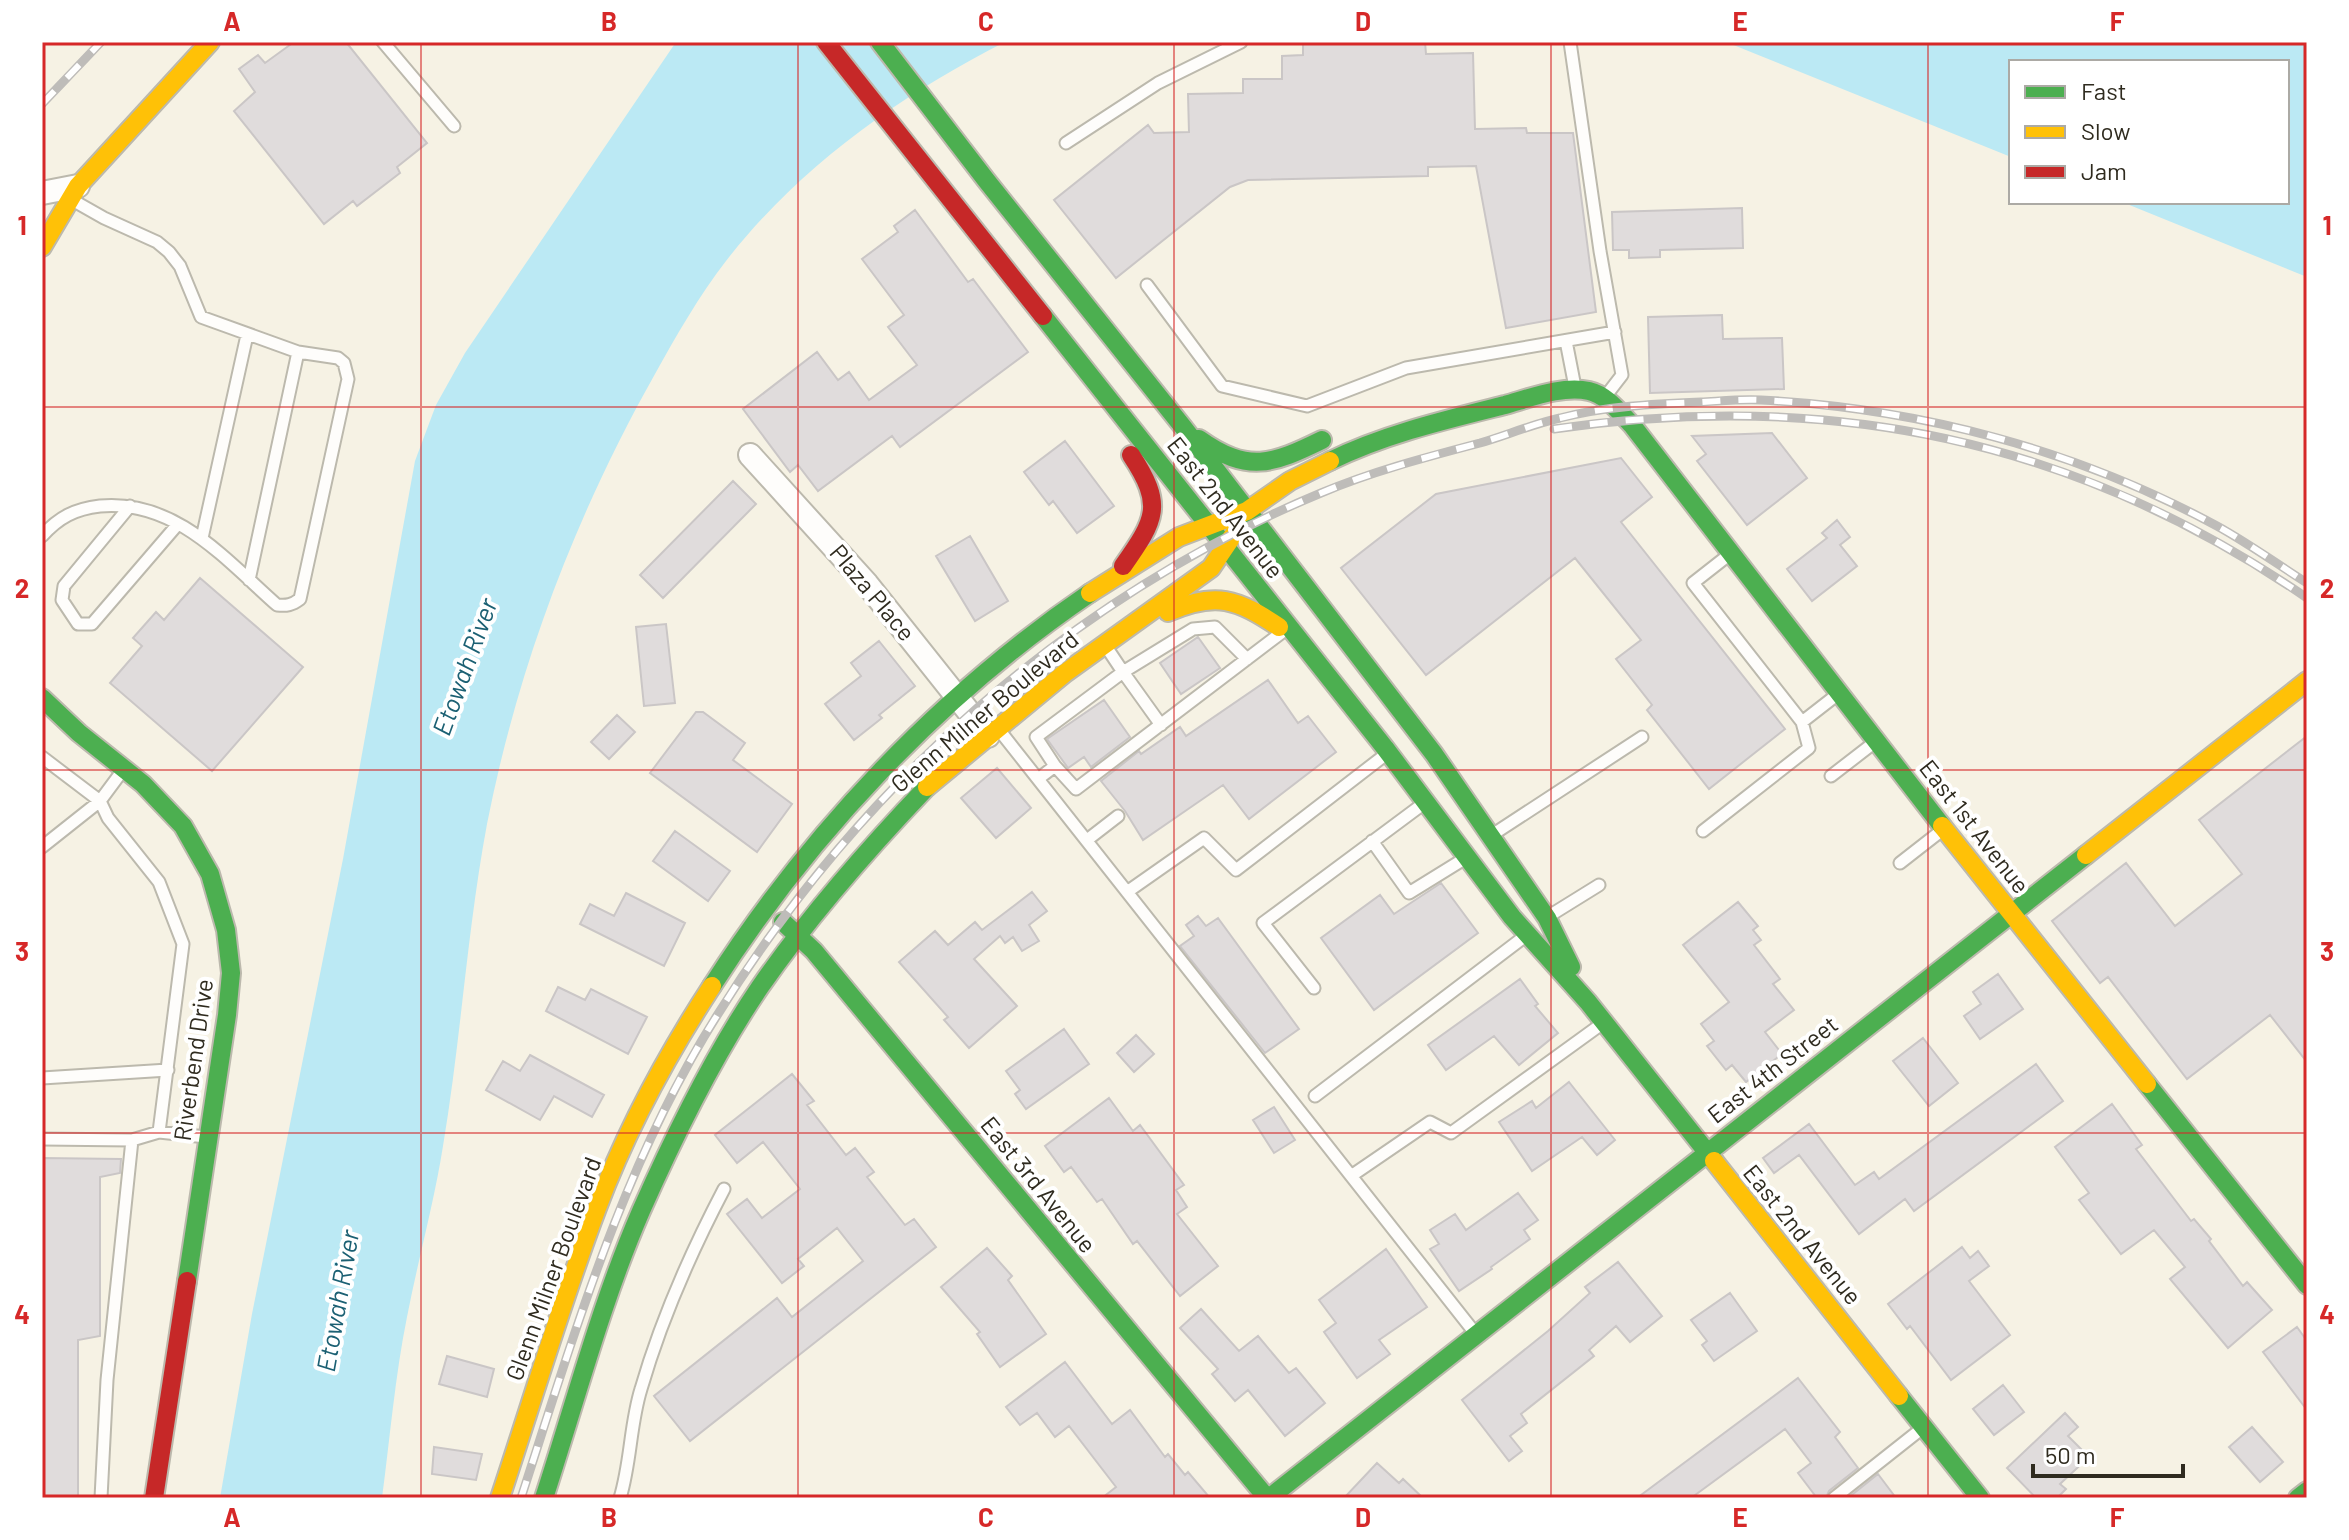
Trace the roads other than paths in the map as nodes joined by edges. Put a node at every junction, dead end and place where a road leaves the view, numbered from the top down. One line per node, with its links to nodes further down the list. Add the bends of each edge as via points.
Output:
1 (210, 42): 9 (street)
2 (383, 42): 7 (lane)
3 (826, 42): 17 (street, East 2nd Avenue)
4 (880, 42): 22 (street, East 2nd Avenue)
5 (1241, 42): 8 (lane, via 1158,83)
6 (1570, 42): 13 (lane)
7 (454, 126)
8 (1066, 143)
9 (74, 192): 10 (street); 11 (street); 14 (lane, via 104,218 169,252 201,317)
10 (42, 193)
11 (42, 247)
12 (1147, 285): 15 (lane, via 1222,386 1307,406 1406,368)
13 (1615, 332): 15 (lane); 19 (lane, via 1622,375)
14 (247, 335): 16 (lane); 30 (lane)
15 (1566, 341): 18 (lane)
16 (298, 352): 34 (lane); 34 (lane, via 338,358 348,379 300,599 277,605)
17 (1095, 382): 28 (street, East 2nd Avenue); 33 (street, via 1098,410 1148,478 1153,495 1145,535)
18 (1575, 390): 19 (street, Glenn Milner Boulevard); 21 (street, Glenn Milner Boulevard)
19 (1605, 398): 32 (street, East 1st Avenue)
20 (1431, 405): 21 (street)
21 (1483, 411): 26 (street, Glenn Milner Boulevard, via 1359,447 1312,468)
22 (1183, 427): 23 (street, via 1217,454 1255,461 1284,459); 26 (street, East 2nd Avenue)
23 (1336, 433)
24 (750, 455): 41 (street, Plaza Place, via 867,584)
25 (130, 506): 27 (lane); 27 (lane, via 64,586 62,600 78,624 92,624); 29 (lane, via 74,511)
26 (1247, 511): 28 (street, Glenn Milner Boulevard); 31 (street, Glenn Milner Boulevard); 59 (street, East 2nd Avenue)
27 (178, 524): 30 (lane)
28 (1210, 526): 31 (street, East 2nd Avenue); 33 (street, Glenn Milner Boulevard, via 1179,537)
29 (42, 536)
30 (202, 538): 34 (lane)
31 (1226, 546): 35 (street, East 2nd Avenue); 36 (street, Glenn Milner Boulevard, via 1211,568)
32 (1731, 553): 40 (street, East 1st Avenue); 43 (lane, via 1693,583)
33 (1118, 574): 41 (street, Glenn Milner Boulevard, via 1037,629)
34 (249, 580)
35 (1292, 636): 36 (street, via 1240,603 1203,598); 37 (lane); 48 (street, East 2nd Avenue)
36 (1105, 644): 38 (lane); 45 (street, Glenn Milner Boulevard)
37 (1247, 659): 38 (lane, via 1215,627 1193,629); 44 (lane)
38 (1123, 672): 44 (lane); 50 (lane, via 1036,737)
39 (2307, 681): 68 (street, East 4th Street)
40 (1839, 693): 43 (lane); 47 (street, East 1st Avenue)
41 (959, 697): 45 (street, Plaza Place); 67 (street, Glenn Milner Boulevard, via 864,789)
42 (42, 698): 51 (street, Riverbend Drive)
43 (1802, 722): 58 (lane, via 1809,748)
44 (1161, 725): 50 (lane, via 1076,789)
45 (992, 732): 53 (lane); 71 (street, Glenn Milner Boulevard, via 918,796)
46 (1642, 737): 59 (lane)
47 (1876, 742): 52 (lane); 57 (street, East 1st Avenue)
48 (1389, 753): 55 (street, East 2nd Avenue); 66 (lane, via 1236,870 1204,838)
49 (42, 757): 54 (lane)
50 (1055, 766): 53 (lane)
51 (124, 769): 54 (lane); 79 (street, Riverbend Drive, via 183,826 210,874 226,930 231,973)
52 (1831, 776)
53 (1038, 779): 60 (lane)
54 (100, 801): 62 (lane); 75 (lane, via 159,882 183,944)
55 (1426, 801): 61 (lane); 63 (street, East 2nd Avenue)
56 (1118, 816): 60 (lane)
57 (1944, 829): 64 (lane); 68 (street, East 1st Avenue)
58 (1703, 831)
59 (1491, 836): 69 (street, East 2nd Avenue)
60 (1087, 840): 66 (lane)
61 (1372, 841): 63 (lane, via 1409,893); 72 (lane, via 1263,923)
62 (42, 847)
63 (1468, 857): 70 (street, East 2nd Avenue)
64 (1900, 863)
65 (1599, 885): 69 (lane)
66 (1127, 892): 83 (lane)
67 (767, 907): 71 (street, East 3rd Avenue); 91 (street, Glenn Milner Boulevard, via 692,1017 628,1137 585,1239)
68 (2012, 914): 82 (street, East 4th Street); 85 (street, East 1st Avenue)
69 (1547, 918): 73 (street, East 2nd Avenue)
70 (1528, 934): 73 (street, East 2nd Avenue); 77 (lane)
71 (798, 935): 92 (street, Glenn Milner Boulevard, via 719,1055 640,1214); 94 (street, East 3rd Avenue)
72 (1314, 988)
73 (1588, 1002): 74 (street, East 2nd Avenue)
74 (1603, 1022): 82 (street, East 2nd Avenue); 83 (lane, via 1451,1133 1430,1122)
75 (168, 1070): 76 (lane); 78 (lane)
76 (42, 1078)
77 (1315, 1096)
78 (159, 1132): 79 (lane); 81 (lane)
79 (208, 1137): 90 (street, Riverbend Drive)
80 (42, 1139): 81 (lane)
81 (132, 1140): 89 (lane, via 107,1380)
82 (1705, 1153): 86 (street, East 4th Street); 87 (street, East 2nd Avenue)
83 (1351, 1176): 86 (lane)
84 (724, 1189): 93 (lane, via 692,1250 640,1391)
85 (2307, 1285)
86 (1476, 1334): 94 (street, East 4th Street)
87 (1924, 1427): 95 (lane); 96 (street, East 2nd Avenue)
88 (2307, 1491): 97 (street)
89 (101, 1498)
90 (154, 1498)
91 (500, 1498)
92 (544, 1498)
93 (620, 1498)
94 (1268, 1498)
95 (1834, 1498)
96 (1980, 1498)
97 (2298, 1498)

